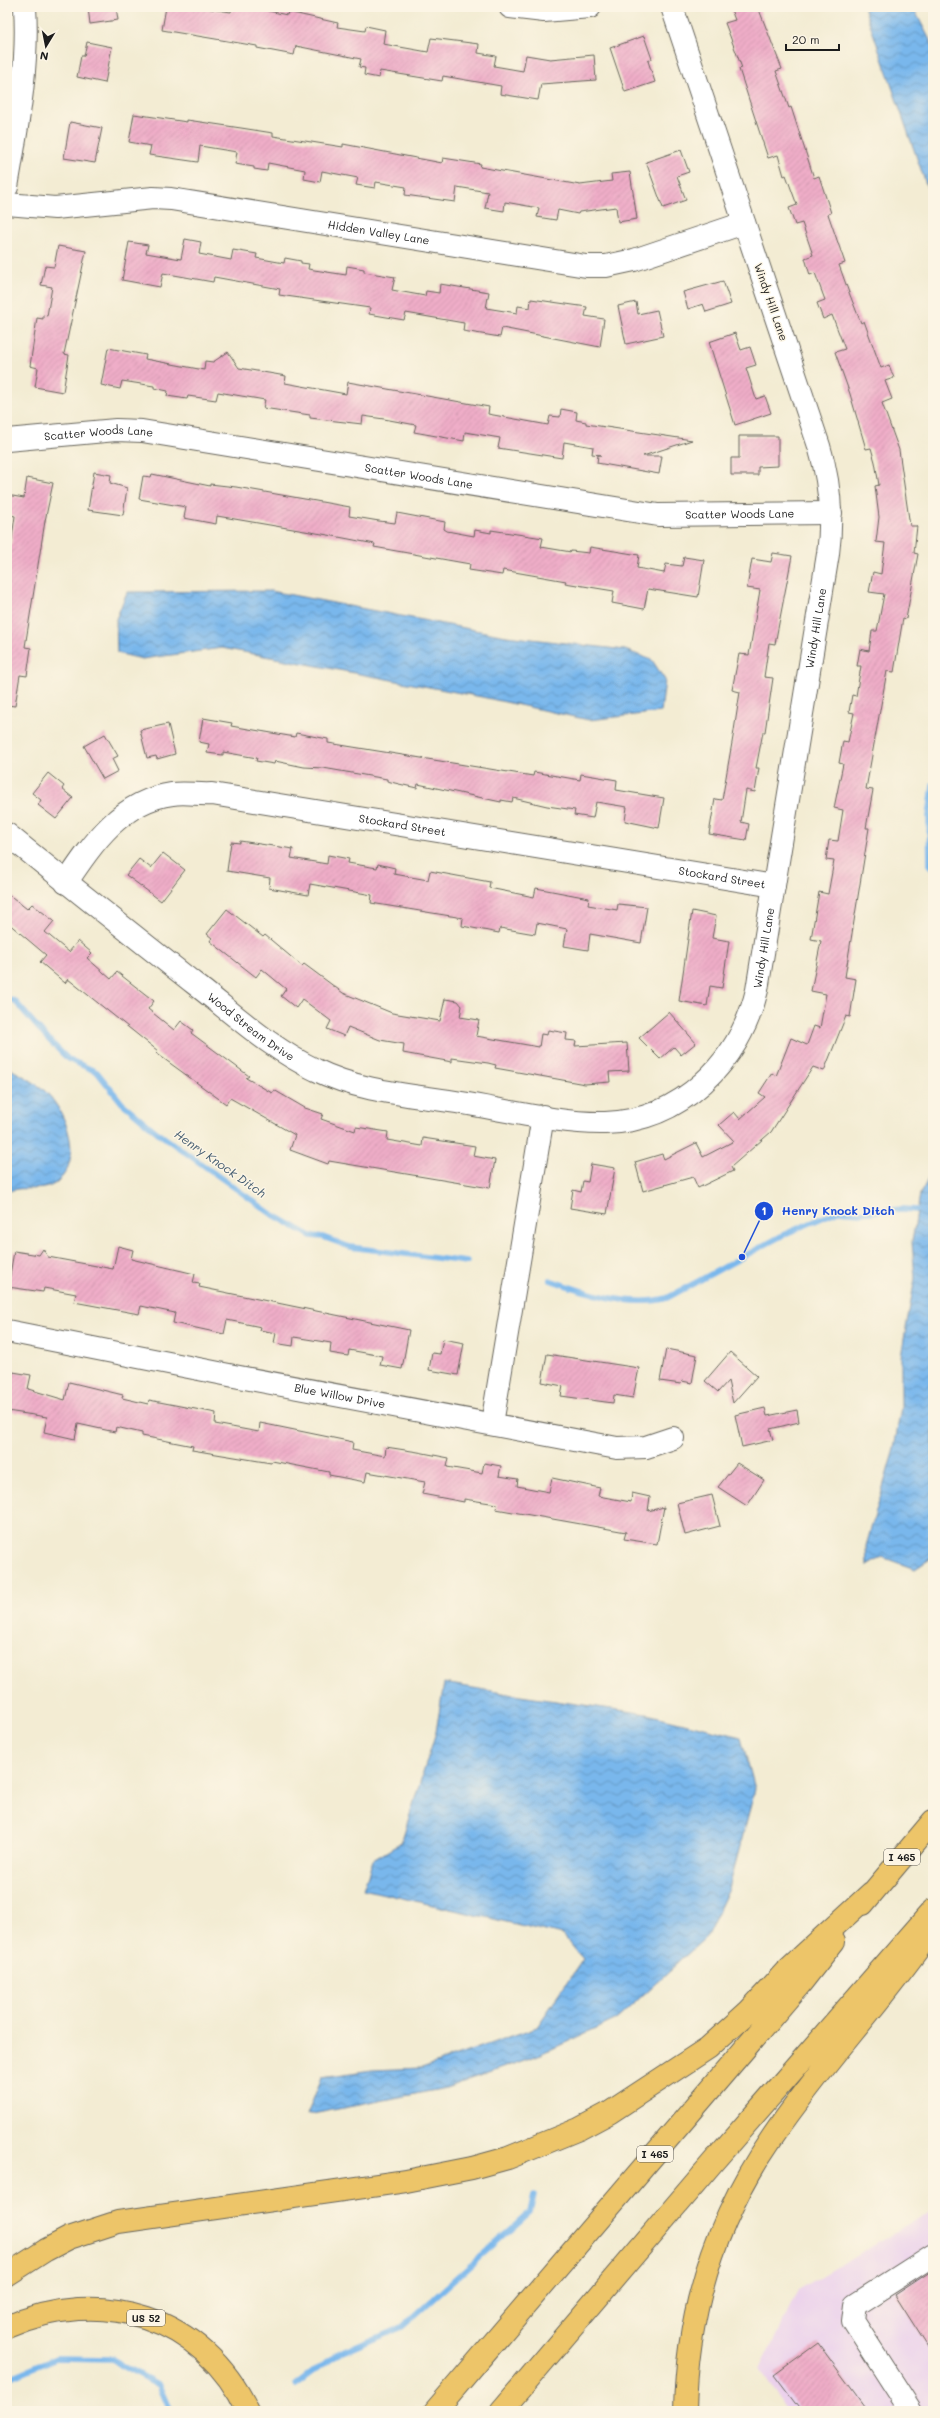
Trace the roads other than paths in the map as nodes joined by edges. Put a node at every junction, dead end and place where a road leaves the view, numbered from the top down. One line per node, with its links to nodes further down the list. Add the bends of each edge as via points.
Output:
1 (25, 7): 5 (street)
2 (510, 7): 3 (street, via 544,12)
3 (590, 7)
4 (672, 7): 8 (street, Windy Hill Lane)
5 (16, 69): 6 (street)
6 (7, 187)
7 (7, 204): 8 (street, Hidden Valley Lane, via 55,208 153,198 171,199 586,266 606,266 634,260)
8 (744, 223): 10 (street, Windy Hill Lane, via 819,446 829,485)
9 (7, 440): 10 (street, Scatter Woods Lane, via 116,430 142,431 658,515)
10 (831, 512): 13 (street, Windy Hill Lane, via 828,554)
11 (7, 834): 12 (street, Wood Stream Drive)
12 (66, 883): 13 (street, Stockard Street, via 94,842 116,819 152,799 189,792); 14 (street, Wood Stream Drive, via 271,1044 317,1071 361,1086)
13 (774, 886): 14 (street, Windy Hill Lane, via 751,1012 735,1047 707,1081 676,1103 639,1118 603,1123)
14 (543, 1116): 16 (street)
15 (7, 1331): 16 (street, Blue Willow Drive)
16 (492, 1424): 17 (street, Blue Willow Drive, via 617,1448 646,1447)
17 (673, 1438)
18 (933, 1821): 19 (highway, I 465)
19 (871, 1893): 23 (highway, via 786,1971 749,2011 708,2048 609,2113 579,2129 508,2158 406,2182 118,2222 69,2238); 26 (highway, I 465, via 801,1983)
20 (933, 1910): 27 (highway, via 718,2156)
21 (933, 1928): 28 (highway, via 903,1972 772,2136 729,2212 715,2244 696,2308 686,2372)
22 (933, 2255): 29 (street, via 855,2305 853,2321)
23 (7, 2275)
24 (7, 2327): 25 (highway, US 52, via 27,2318 70,2308 134,2313 193,2342 222,2369)
25 (248, 2411)
26 (435, 2411)
27 (501, 2411)
28 (685, 2411)
29 (911, 2411)

